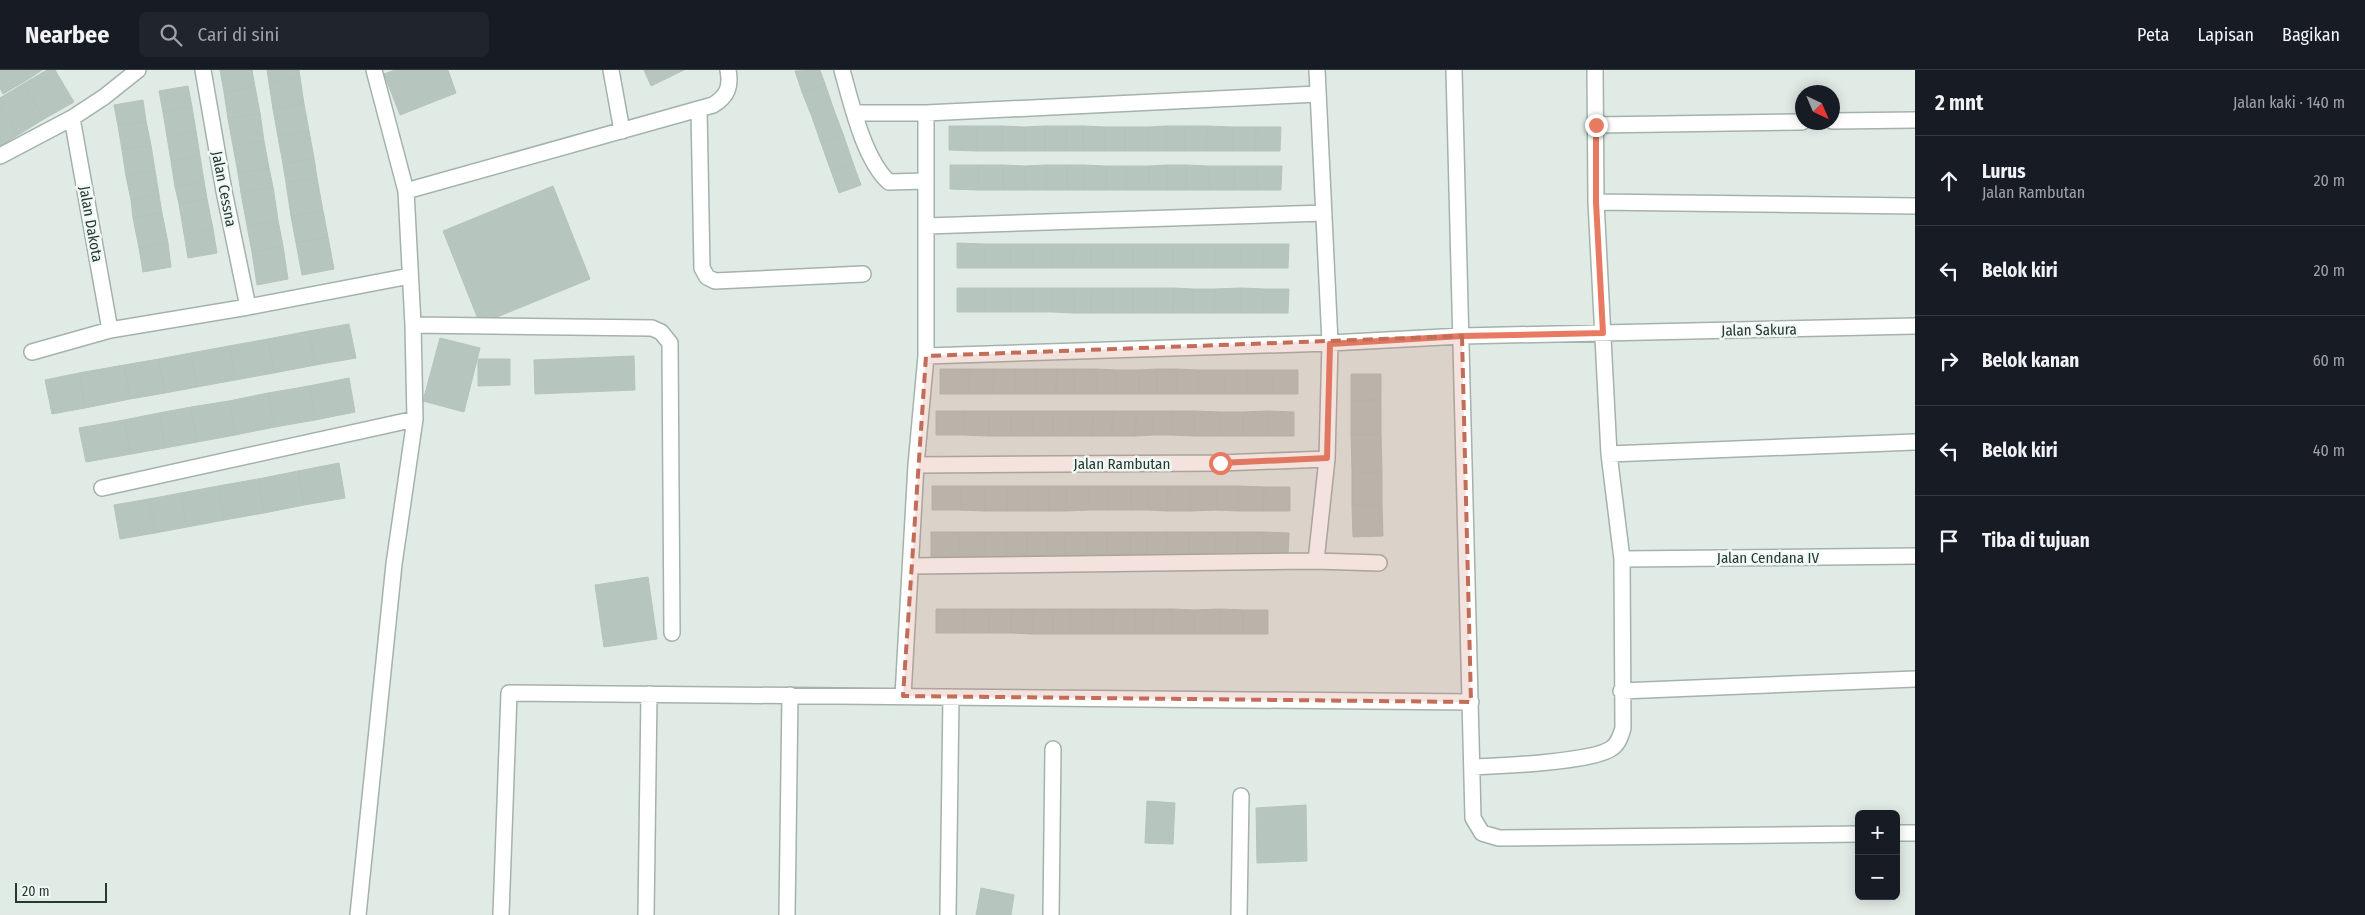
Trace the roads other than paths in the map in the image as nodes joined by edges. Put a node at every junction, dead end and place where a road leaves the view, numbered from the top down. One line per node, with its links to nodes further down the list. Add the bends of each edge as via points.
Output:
1 (138, 70): 14 (street)
2 (203, 70): 29 (street, Jalan Cessna)
3 (374, 70): 22 (street)
4 (611, 70): 19 (street)
5 (728, 70): 11 (street, via 730,86 723,99)
6 (842, 70): 13 (street)
7 (1317, 70): 10 (street)
8 (1454, 70): 34 (street)
9 (1595, 70): 18 (street)
10 (1318, 94): 12 (street); 25 (street)
11 (699, 109): 19 (street); 27 (street, via 702,268 707,277 715,281)
12 (926, 112): 13 (street); 21 (street)
13 (854, 114): 21 (street, via 879,172 889,182)
14 (72, 118): 20 (street); 32 (street, Jalan Dakota)
15 (1915, 120): 16 (street)
16 (1840, 121)
17 (1795, 122): 18 (street)
18 (1596, 125): 23 (street)
19 (622, 131): 22 (street)
20 (0, 156)
21 (926, 181): 26 (street)
22 (406, 191): 28 (street)
23 (1596, 202): 24 (street); 33 (street)
24 (1915, 206)
25 (1324, 213): 26 (street); 35 (street)
26 (926, 226): 37 (street)
27 (863, 274)
28 (410, 276): 29 (street); 30 (street)
29 (248, 307): 32 (street)
30 (413, 326): 38 (street); 49 (street, via 652,328 661,332 670,343)
31 (1915, 326): 33 (street, Jalan Sakura)
32 (110, 330): 36 (street)
33 (1603, 333): 34 (street, Jalan Sakura); 40 (street)
34 (1462, 336): 35 (street, Jalan Sakura); 56 (street)
35 (1330, 344): 37 (street, Jalan Sakura); 41 (street)
36 (32, 352)
37 (926, 356): 42 (street)
38 (415, 420): 43 (street); 63 (street, via 394,564)
39 (1915, 442): 40 (street)
40 (1609, 454): 45 (street)
41 (1327, 458): 42 (street, Jalan Rambutan, via 1220,463); 46 (street)
42 (916, 465): 48 (street)
43 (102, 488)
44 (1915, 556): 45 (street, Jalan Cendana IV)
45 (1622, 559): 51 (street)
46 (1316, 561): 47 (street); 48 (street)
47 (1379, 563)
48 (912, 566): 54 (street)
49 (672, 633)
50 (1915, 679): 51 (street)
51 (1621, 691): 58 (street, via 1623,728 1620,738 1614,748 1601,755)
52 (649, 694): 53 (street); 64 (street, via 509,694); 65 (street)
53 (790, 695): 54 (street); 66 (street)
54 (903, 696): 55 (street)
55 (951, 697): 56 (street); 67 (street)
56 (1471, 702): 58 (street)
57 (1054, 749): 68 (street)
58 (1472, 767): 62 (street, via 1473,818 1482,833 1499,838)
59 (1241, 796): 69 (street)
60 (1900, 833): 61 (street)
61 (1915, 833)
62 (1855, 834)
63 (358, 915)
64 (501, 915)
65 (646, 915)
66 (787, 915)
67 (948, 915)
68 (1051, 915)
69 (1239, 915)

